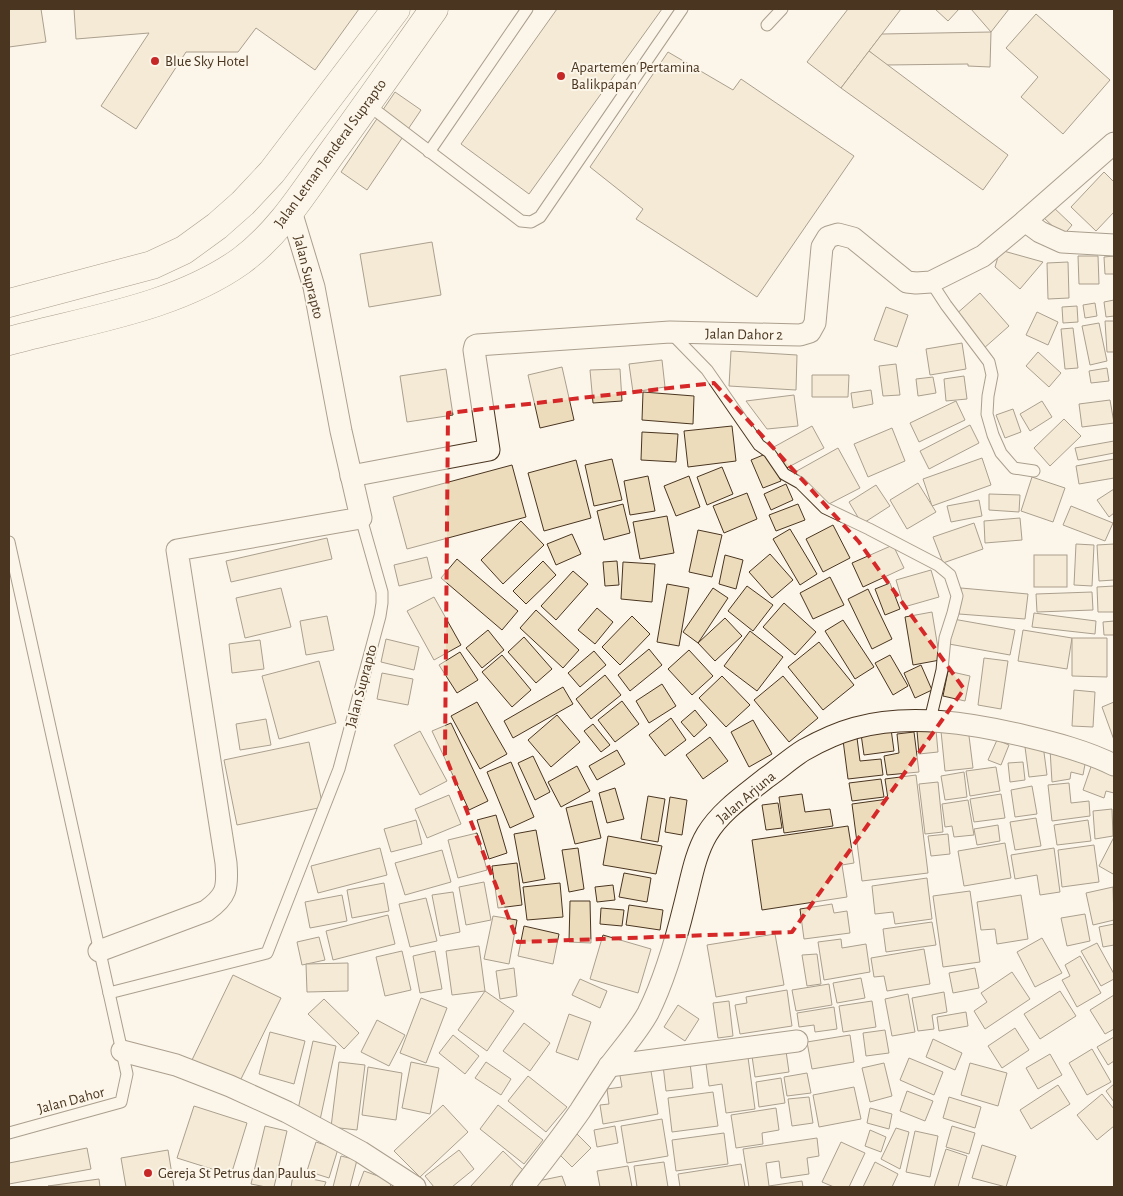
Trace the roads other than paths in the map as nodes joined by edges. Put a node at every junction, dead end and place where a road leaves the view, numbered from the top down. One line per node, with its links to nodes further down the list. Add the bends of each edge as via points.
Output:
1 (396, 9): 14 (main road, via 272,172 217,226 184,250 152,266)
2 (434, 9): 7 (main road, Jalan Letnan Jenderal Suprapto)
3 (527, 9): 9 (lane)
4 (682, 9): 9 (lane, via 537,219 520,221)
5 (782, 9): 6 (lane)
6 (767, 25)
7 (367, 104): 9 (lane); 10 (main road, Jalan Letnan Jenderal Suprapto)
8 (1114, 144): 11 (street, Jalan Dahor 2)
9 (429, 152)
10 (291, 211): 16 (main road, Jalan Letnan Jenderal Suprapto, via 241,261 197,285 128,310); 18 (street, Jalan Suprapto, via 314,287)
11 (1025, 221): 12 (street, via 1062,242); 13 (street, Jalan Dahor 2, via 983,256)
12 (1114, 246)
13 (931, 282): 15 (street, Jalan Dahor 2, via 907,282 853,238 838,234 828,238 822,247 815,323 810,332 800,335); 17 (lane, via 989,362 992,375 987,414 1001,453 1014,468)
14 (9, 303)
15 (670, 332): 18 (street, Jalan Dahor 2, via 477,345 474,350 489,450); 22 (lane, via 707,370 759,446 769,452 784,474 800,484 825,508 938,565 950,575 956,596)
16 (9, 341)
17 (1034, 472)
18 (351, 476): 19 (street, Jalan Suprapto)
19 (361, 518): 24 (street, via 177,550 226,863 225,892 218,903 206,911); 25 (lane, Jalan Suprapto, via 382,592 380,616 339,769 266,953)
20 (9, 542): 21 (lane)
21 (12, 578): 24 (lane)
22 (930, 720): 23 (street, Jalan Arjuna, via 964,723 1035,738 1072,748); 28 (street, Jalan Arjuna, via 878,723 827,738 802,751 715,822 696,860 662,980 647,1014)
23 (1114, 765)
24 (99, 951): 25 (lane)
25 (109, 993): 27 (lane, Jalan Dahor)
26 (797, 1041): 28 (street)
27 (122, 1051): 29 (lane, Jalan Dahor, via 127,1074 121,1102); 30 (street, via 176,1065 271,1105 361,1152)
28 (609, 1066): 31 (street, Jalan Arjuna, via 580,1112)
29 (9, 1133)
30 (415, 1187)
31 (523, 1187)

